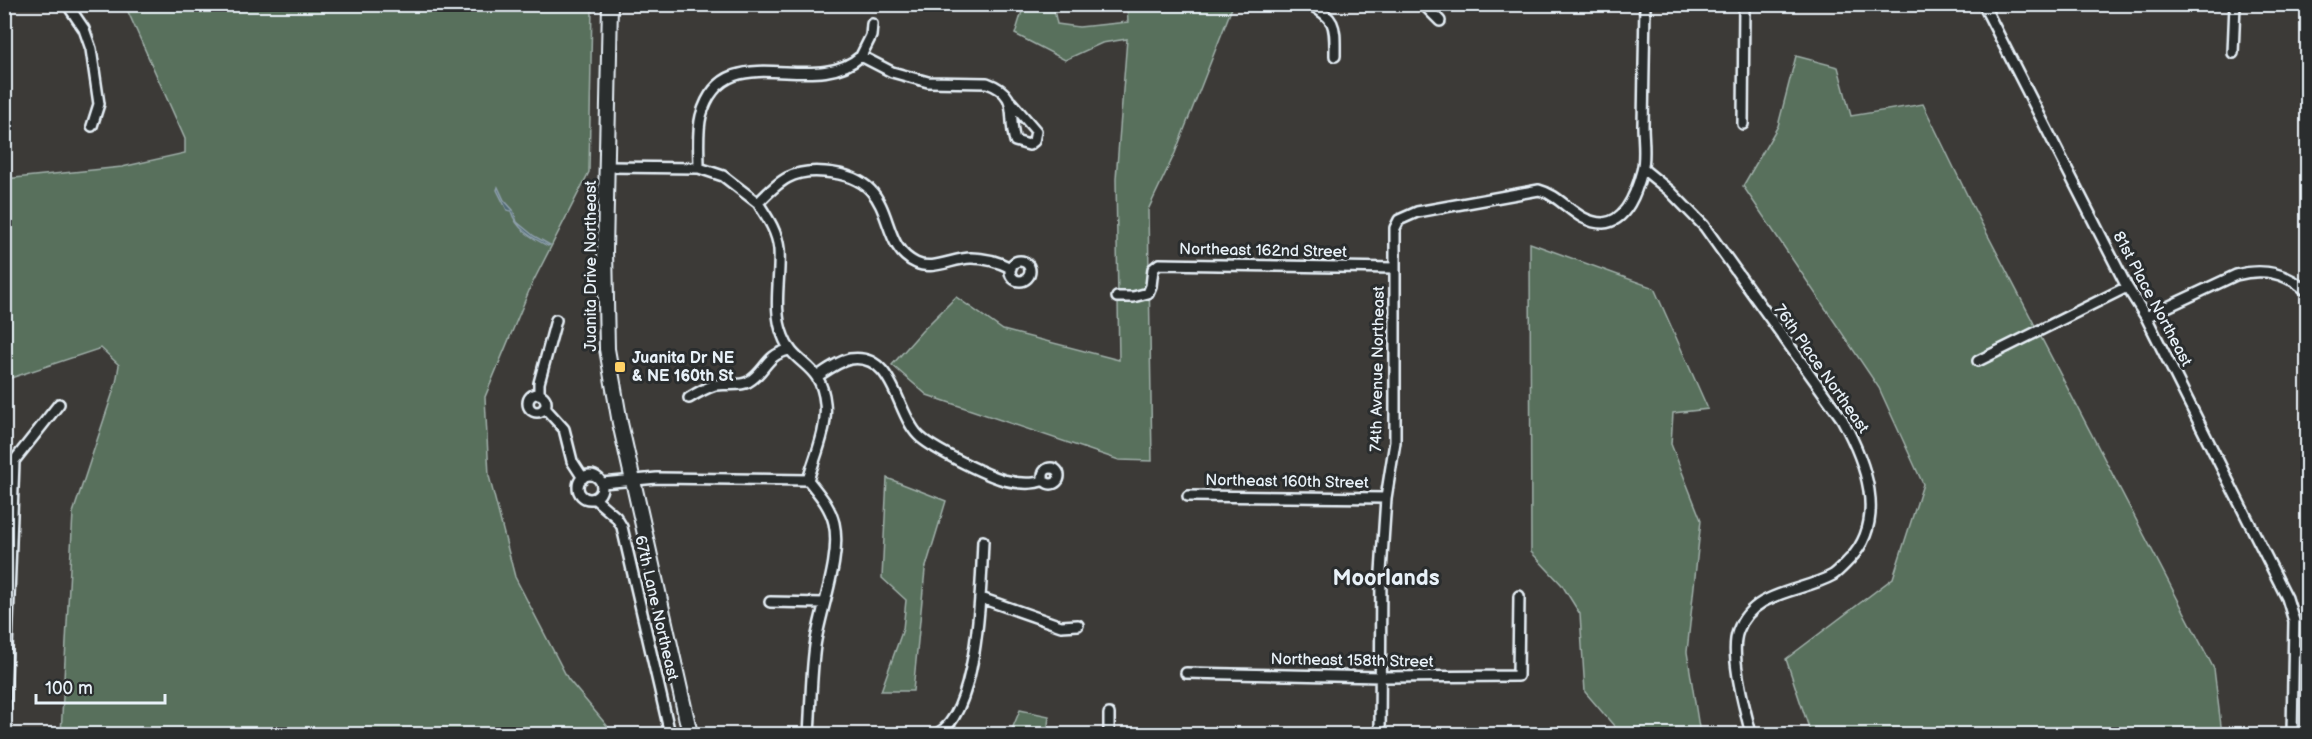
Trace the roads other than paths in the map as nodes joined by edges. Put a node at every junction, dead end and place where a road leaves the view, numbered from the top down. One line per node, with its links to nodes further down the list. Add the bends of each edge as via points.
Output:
1 (67, 4): 16 (street, via 84,29 90,49 99,104)
2 (610, 4): 17 (main road, Juanita Drive Northeast)
3 (1309, 4): 13 (street, via 1332,22)
4 (1423, 4): 9 (street)
5 (1645, 4): 19 (street)
6 (1744, 4): 15 (street)
7 (1983, 4): 23 (street, 81st Place Northeast)
8 (2235, 4): 11 (street)
9 (1440, 21)
10 (872, 24): 12 (street)
11 (2234, 53)
12 (861, 56): 14 (street, via 892,72 928,82 987,83 1006,94); 18 (street, via 853,64 826,73 757,71 725,79 701,117)
13 (1335, 56)
14 (1011, 102)
15 (1743, 124)
16 (92, 126)
17 (607, 167): 18 (street); 37 (main road, Juanita Drive Northeast, via 607,349)
18 (699, 168): 20 (street, via 723,176)
19 (1642, 170): 22 (street, 74th Avenue Northeast, via 1626,210 1618,219 1605,223 1589,221 1551,193 1539,190 1406,216 1395,228); 63 (street, 76th Place Northeast, via 1670,191 1704,226 1842,419 1856,445 1869,490 1869,529 1862,546 1850,559 1835,574 1767,598 1738,630 1734,645)
20 (758, 203): 21 (street, via 775,185 799,172 847,175 871,190 881,204 897,246 912,261 927,267 970,258); 28 (street, via 772,224 779,248 779,318)
21 (1011, 268)
22 (1394, 268): 25 (street, Northeast 162nd Street, via 1159,264 1153,269 1148,293); 43 (street, 74th Avenue Northeast, via 1395,442)
23 (2127, 287): 26 (street, 81st Place Northeast); 29 (street)
24 (2307, 292): 26 (street, via 2277,273 2235,275)
25 (1117, 297)
26 (2146, 317): 51 (street, 81st Place Northeast, via 2292,609)
27 (556, 320): 31 (street, 67th Lane Northeast)
28 (789, 350): 30 (street); 32 (street, via 769,359 747,382 714,386)
29 (1978, 361)
30 (818, 376): 38 (street, via 825,404 824,424); 39 (street, via 851,359 878,365 889,378 907,421 920,437 1003,480)
31 (539, 394): 34 (street, 67th Lane Northeast, via 547,401); 34 (street, 67th Lane Northeast, via 532,395 528,405 536,412)
32 (689, 398)
33 (59, 404): 35 (street)
34 (545, 408): 36 (street, 67th Lane Northeast, via 561,423 572,461)
35 (9, 462): 49 (street)
36 (583, 478): 40 (street, via 594,476); 42 (street, 67th Lane Northeast, via 580,493 586,499)
37 (632, 480): 38 (street); 40 (street); 58 (main road, Juanita Drive Northeast)
38 (808, 480): 48 (street, via 829,508 835,525 833,564)
39 (1044, 480)
40 (602, 483): 42 (street, via 602,492)
41 (1188, 496): 43 (street, Northeast 160th Street)
42 (595, 498): 57 (street, 67th Lane Northeast, via 622,527)
43 (1386, 498): 54 (street, 74th Avenue Northeast)
44 (983, 541): 46 (street)
45 (1519, 596): 54 (street, Northeast 158th Street, via 1518,676)
46 (981, 598): 50 (street, via 1061,626); 60 (street, via 970,672 955,716)
47 (770, 602): 48 (street)
48 (824, 603): 59 (street, via 815,647)
49 (6, 606): 56 (street)
50 (1078, 625)
51 (2294, 651): 52 (street); 64 (street)
52 (2307, 651)
53 (1186, 673): 54 (street, Northeast 158th Street)
54 (1380, 677): 62 (street, 74th Avenue Northeast)
55 (1109, 714): 61 (street)
56 (4, 730)
57 (670, 735)
58 (690, 735)
59 (809, 735)
60 (937, 735)
61 (1109, 735)
62 (1380, 735)
63 (1751, 735)
64 (2292, 735)

